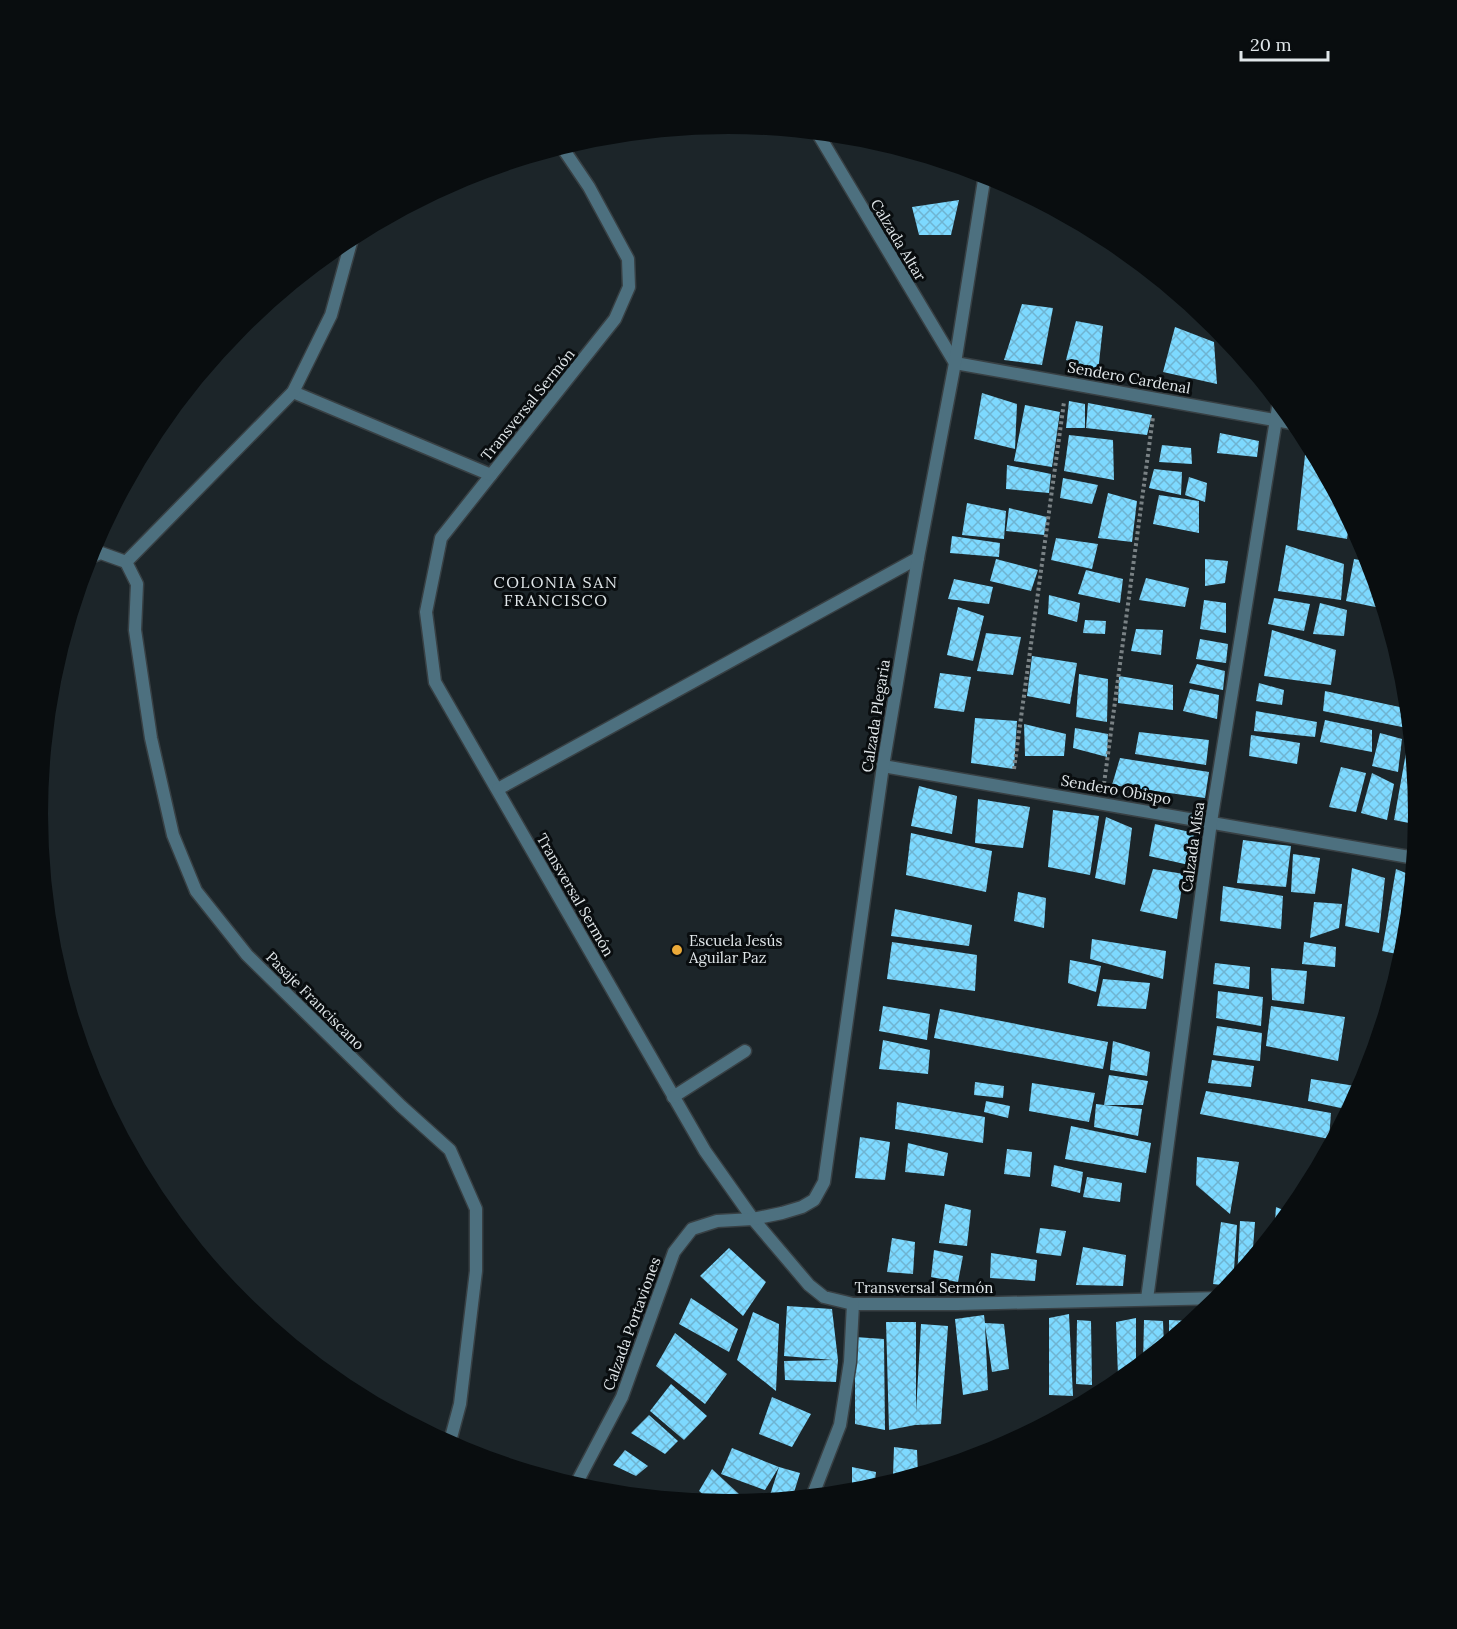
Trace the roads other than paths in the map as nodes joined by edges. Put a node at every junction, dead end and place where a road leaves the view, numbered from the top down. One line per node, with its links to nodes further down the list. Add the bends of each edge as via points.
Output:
1 (821, 141): 5 (street, Calzada Altar)
2 (567, 154): 10 (street, Transversal Sermón, via 628,259 629,287 615,320)
3 (983, 184): 5 (street, Calzada Plegaria)
4 (349, 250): 6 (street, via 331,315)
5 (955, 363): 8 (street, Sendero Cardenal); 12 (street, Calzada Plegaria)
6 (293, 392): 10 (street); 13 (street)
7 (1277, 413): 8 (street, Calzada Misa)
8 (1276, 420): 9 (street, Sendero Cardenal); 16 (street, Calzada Misa)
9 (1283, 421)
10 (491, 475): 15 (street, Transversal Sermón, via 441,538 426,612 435,682)
11 (100, 553): 13 (street)
12 (918, 558): 14 (street, Calzada Plegaria); 15 (street)
13 (126, 562): 24 (street, Pasaje Franciscano, via 137,584 135,630 151,738 173,835 196,891 247,955 450,1150 476,1209 476,1271 460,1404)
14 (883, 766): 16 (street, Sendero Obispo); 20 (street, Calzada Plegaria, via 824,1182 814,1200 802,1207)
15 (498, 789): 19 (street, Transversal Sermón)
16 (1211, 822): 17 (street, Sendero Obispo); 22 (street, Calzada Misa)
17 (1408, 857)
18 (745, 1051): 19 (street)
19 (673, 1097): 20 (street, Transversal Sermón)
20 (753, 1219): 23 (street, Transversal Sermón, via 809,1285 824,1297); 25 (street, Calzada Portaviones, via 717,1221 692,1229 674,1252 622,1397)
21 (1208, 1298): 22 (street, Transversal Sermón)
22 (1147, 1299): 23 (street, Transversal Sermón)
23 (853, 1304): 26 (street, via 850,1362 840,1425)
24 (452, 1436)
25 (578, 1478)
26 (815, 1489)

